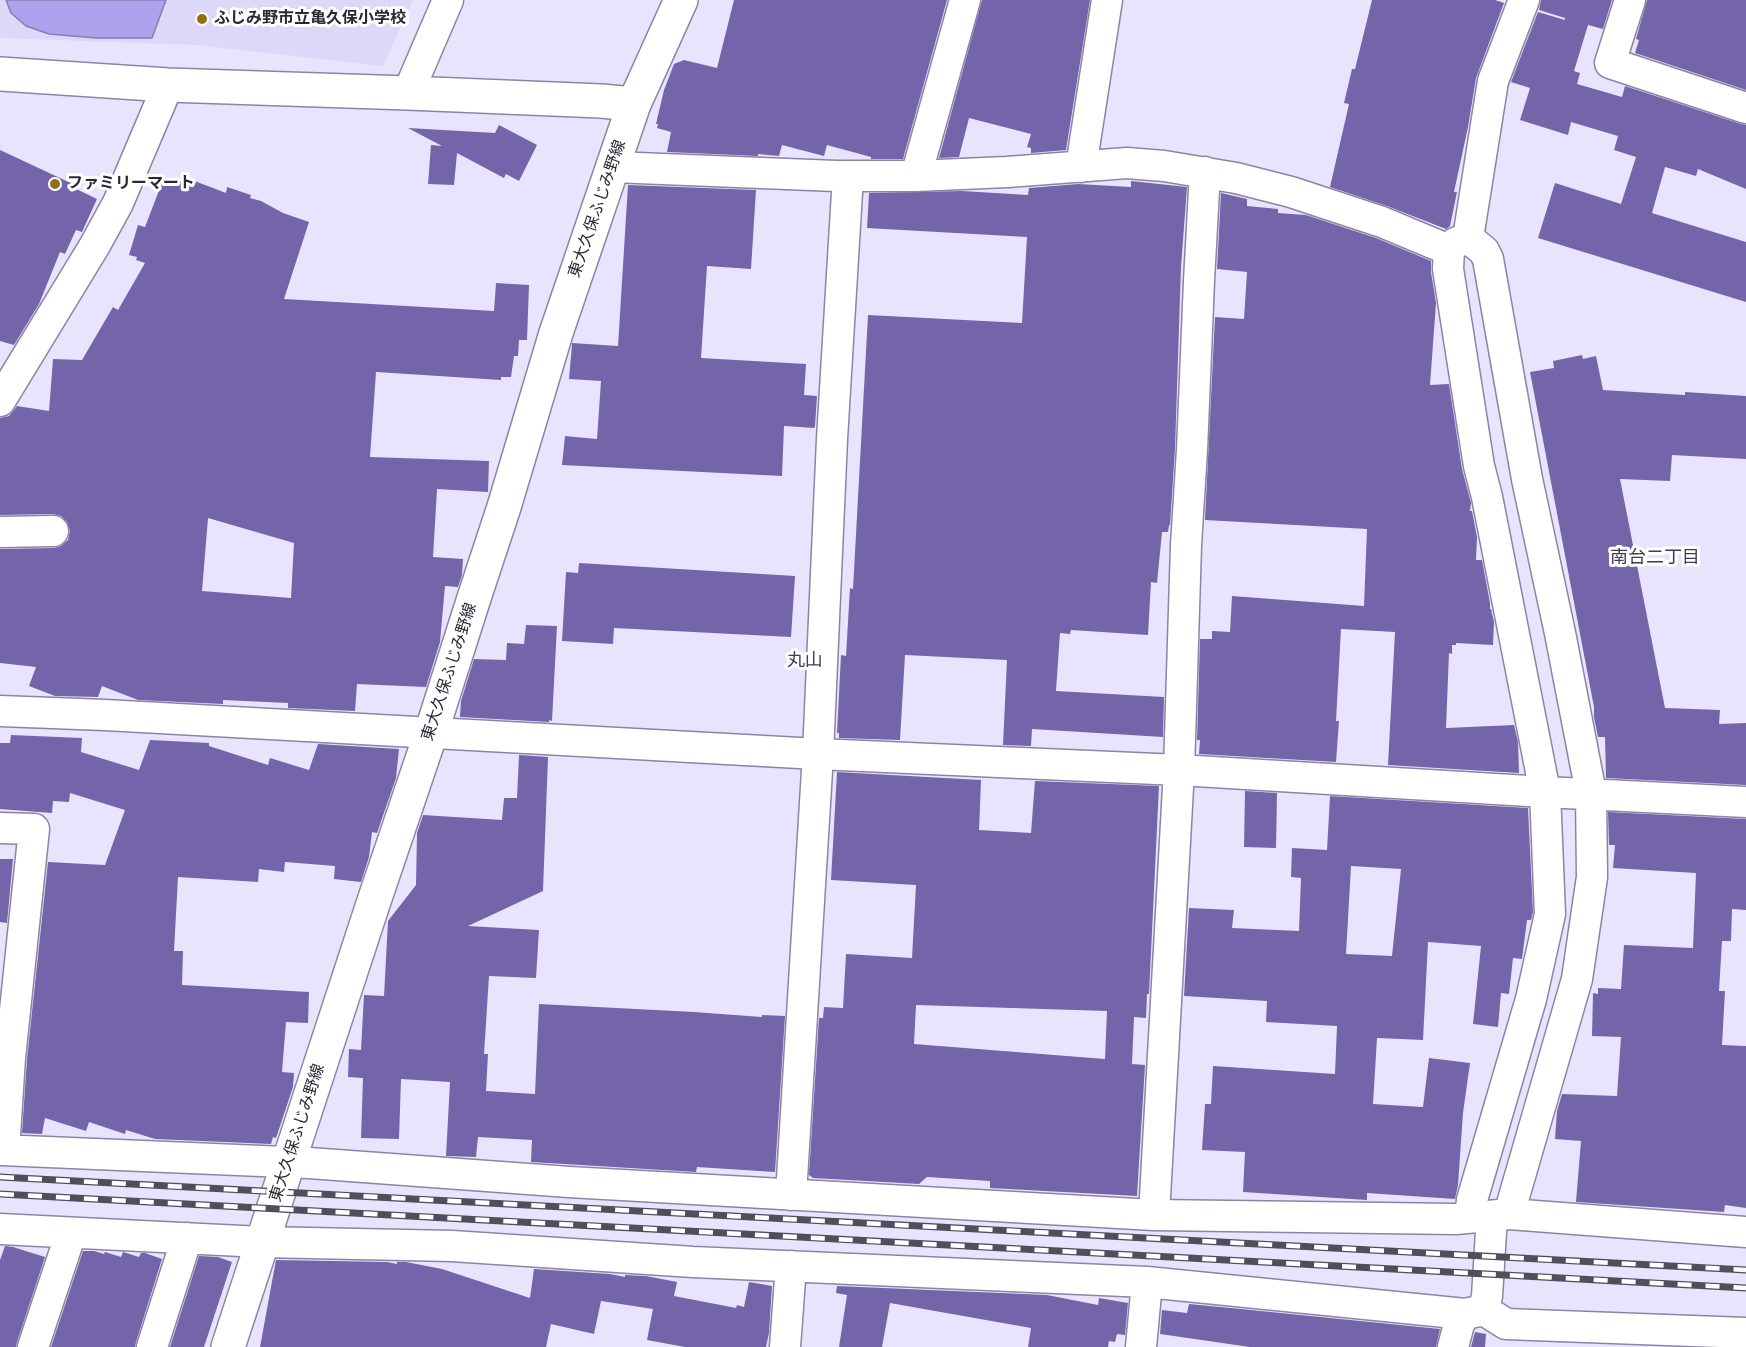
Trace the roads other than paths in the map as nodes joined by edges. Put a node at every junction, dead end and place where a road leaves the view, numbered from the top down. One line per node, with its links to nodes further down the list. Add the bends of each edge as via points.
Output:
1 (448, 0): 9 (street)
2 (681, 0): 10 (main road, 東大久保ふじみ野線)
3 (964, 0): 16 (street)
4 (1107, 0): 13 (street)
5 (1524, 0): 17 (street, via 1493,81)
6 (1630, 0): 11 (street, via 1610,63)
7 (0, 74): 8 (main road)
8 (168, 85): 9 (main road); 18 (street, via 118,203)
9 (408, 93): 10 (main road)
10 (634, 104): 12 (main road, 東大久保ふじみ野線)
11 (1746, 108)
12 (613, 167): 15 (street); 22 (main road, 東大久保ふじみ野線, via 556,333)
13 (1081, 167): 14 (street, via 1127,163); 16 (street)
14 (1205, 172): 17 (street, via 1291,192); 24 (street)
15 (848, 176): 16 (street); 23 (street, via 830,460)
16 (916, 176)
17 (1458, 244): 25 (street, via 1448,269 1479,466); 26 (street, via 1484,251 1488,260 1527,479)
18 (0, 401)
19 (53, 531): 20 (street)
20 (0, 532)
21 (0, 711): 22 (street)
22 (431, 733): 23 (street); 32 (main road, 東大久保ふじみ野線)
23 (818, 754): 24 (street); 33 (street)
24 (1179, 770): 25 (street); 34 (street)
25 (1545, 792): 26 (street); 35 (street, via 1550,914 1532,999 1472,1200)
26 (1591, 794): 27 (street); 35 (street, via 1592,877 1577,979)
27 (1746, 802)
28 (0, 828): 29 (street, via 34,830)
29 (11, 939): 30 (street)
30 (5, 1058): 31 (street)
31 (2, 1150): 32 (street)
32 (288, 1162): 33 (street); 40 (main road, 東大久保ふじみ野線)
33 (791, 1195): 34 (street)
34 (1154, 1215): 35 (street, via 1456,1220)
35 (1490, 1216): 37 (street); 43 (street, via 1486,1296)
36 (0, 1229): 38 (street)
37 (1746, 1232)
38 (71, 1233): 39 (street); 45 (street)
39 (187, 1238): 40 (street); 46 (street)
40 (262, 1242): 41 (street, via 452,1246); 47 (main road, 東大久保ふじみ野線)
41 (791, 1266): 42 (street); 48 (street)
42 (1147, 1282): 43 (street); 49 (street)
43 (1489, 1323): 44 (street); 50 (street, via 1459,1324)
44 (1746, 1333)
45 (33, 1347)
46 (152, 1347)
47 (228, 1347)
48 (784, 1347)
49 (1141, 1347)
50 (1453, 1347)

